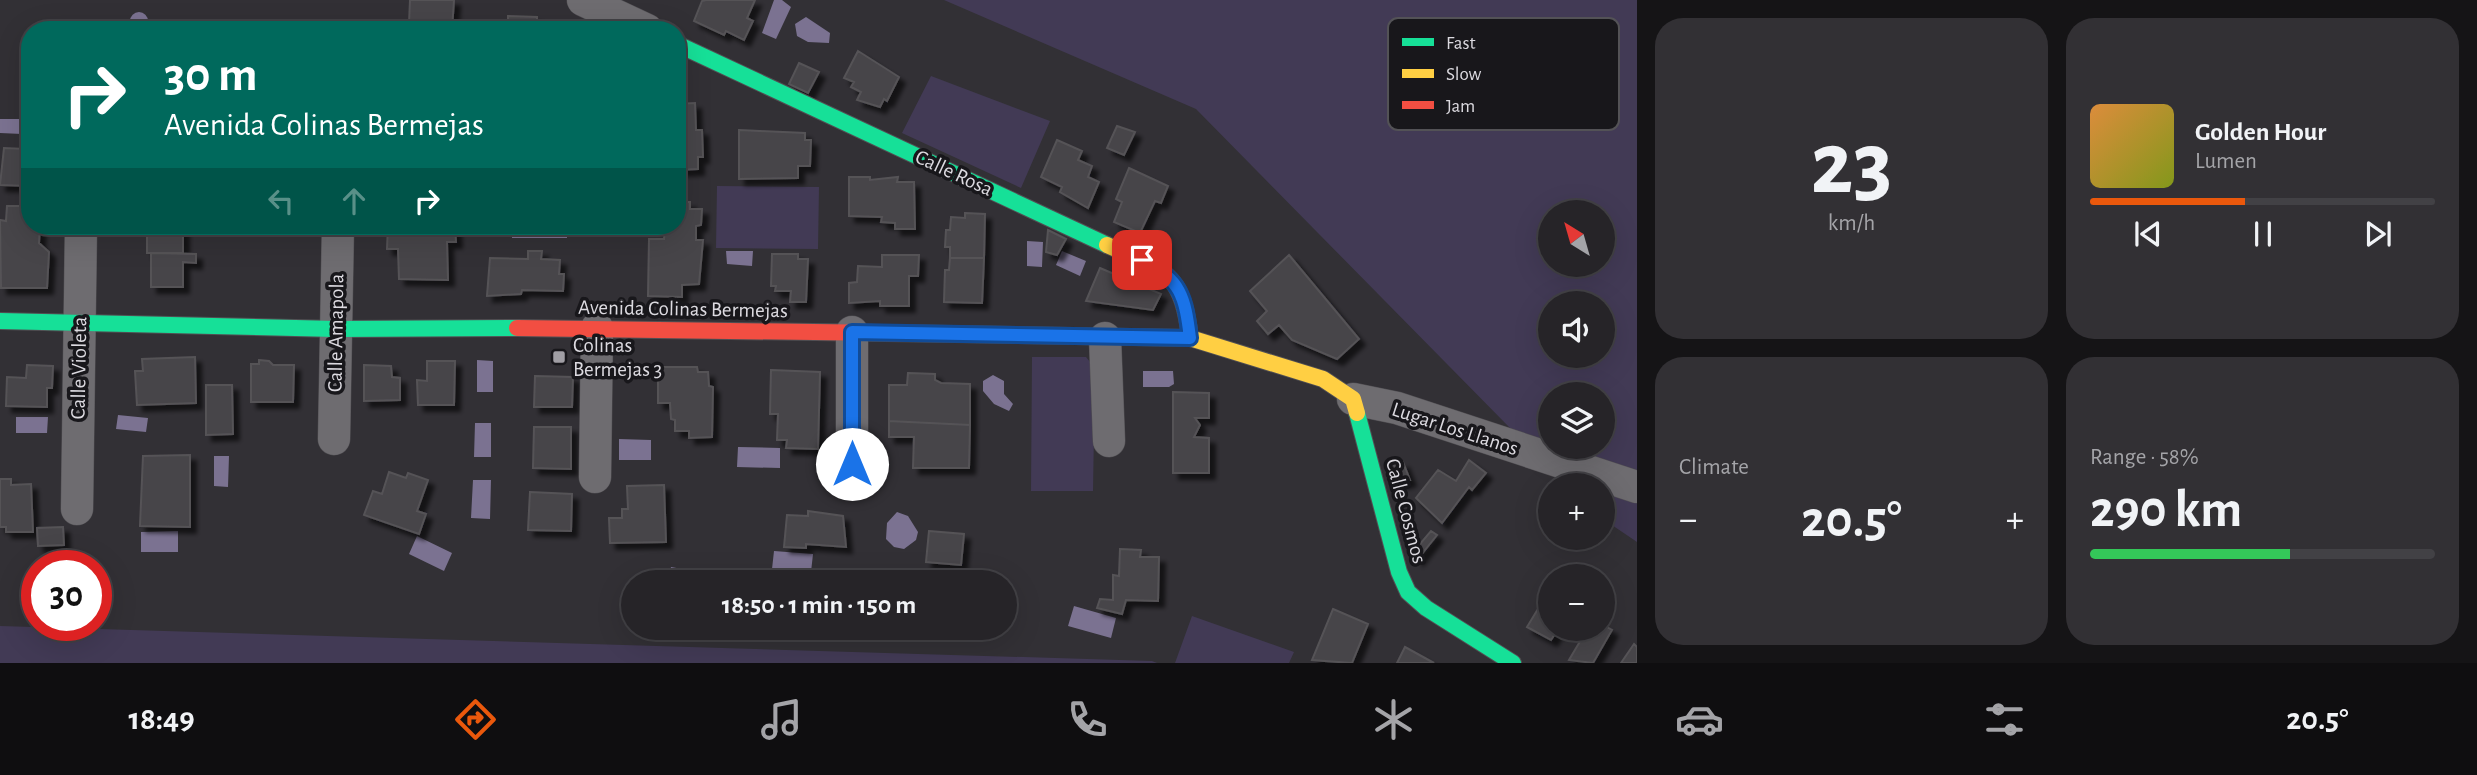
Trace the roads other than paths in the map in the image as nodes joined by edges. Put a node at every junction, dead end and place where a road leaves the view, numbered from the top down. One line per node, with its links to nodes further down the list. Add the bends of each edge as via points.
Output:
1 (583, 0): 2 (street)
2 (627, 21)
3 (686, 48): 12 (street, Calle Rosa, via 1166,272 1186,302)
4 (81, 235): 7 (street, Calle Violeta)
5 (338, 235): 9 (street, Calle Amapola)
6 (0, 321): 7 (street, Avenida Colinas Bermejas)
7 (79, 322): 9 (street, Avenida Colinas Bermejas); 19 (street, Calle Violeta)
8 (597, 328): 9 (street, Avenida Colinas Bermejas); 10 (street, Avenida Colinas Bermejas); 17 (street)
9 (336, 329): 14 (street, Calle Amapola)
10 (852, 332): 11 (street, Avenida Colinas Bermejas); 16 (street)
11 (1105, 338): 12 (street, Avenida Colinas Bermejas); 15 (street)
12 (1190, 338): 13 (street, Avenida Colinas Bermejas, via 1323,379)
13 (1353, 399): 18 (street, Lugar Los Llanos, via 1397,408); 20 (street, Calle Cosmos, via 1408,592)
14 (334, 439)
15 (1109, 441)
16 (852, 464)
17 (595, 477)
18 (1637, 487)
19 (77, 509)
20 (1513, 663)

